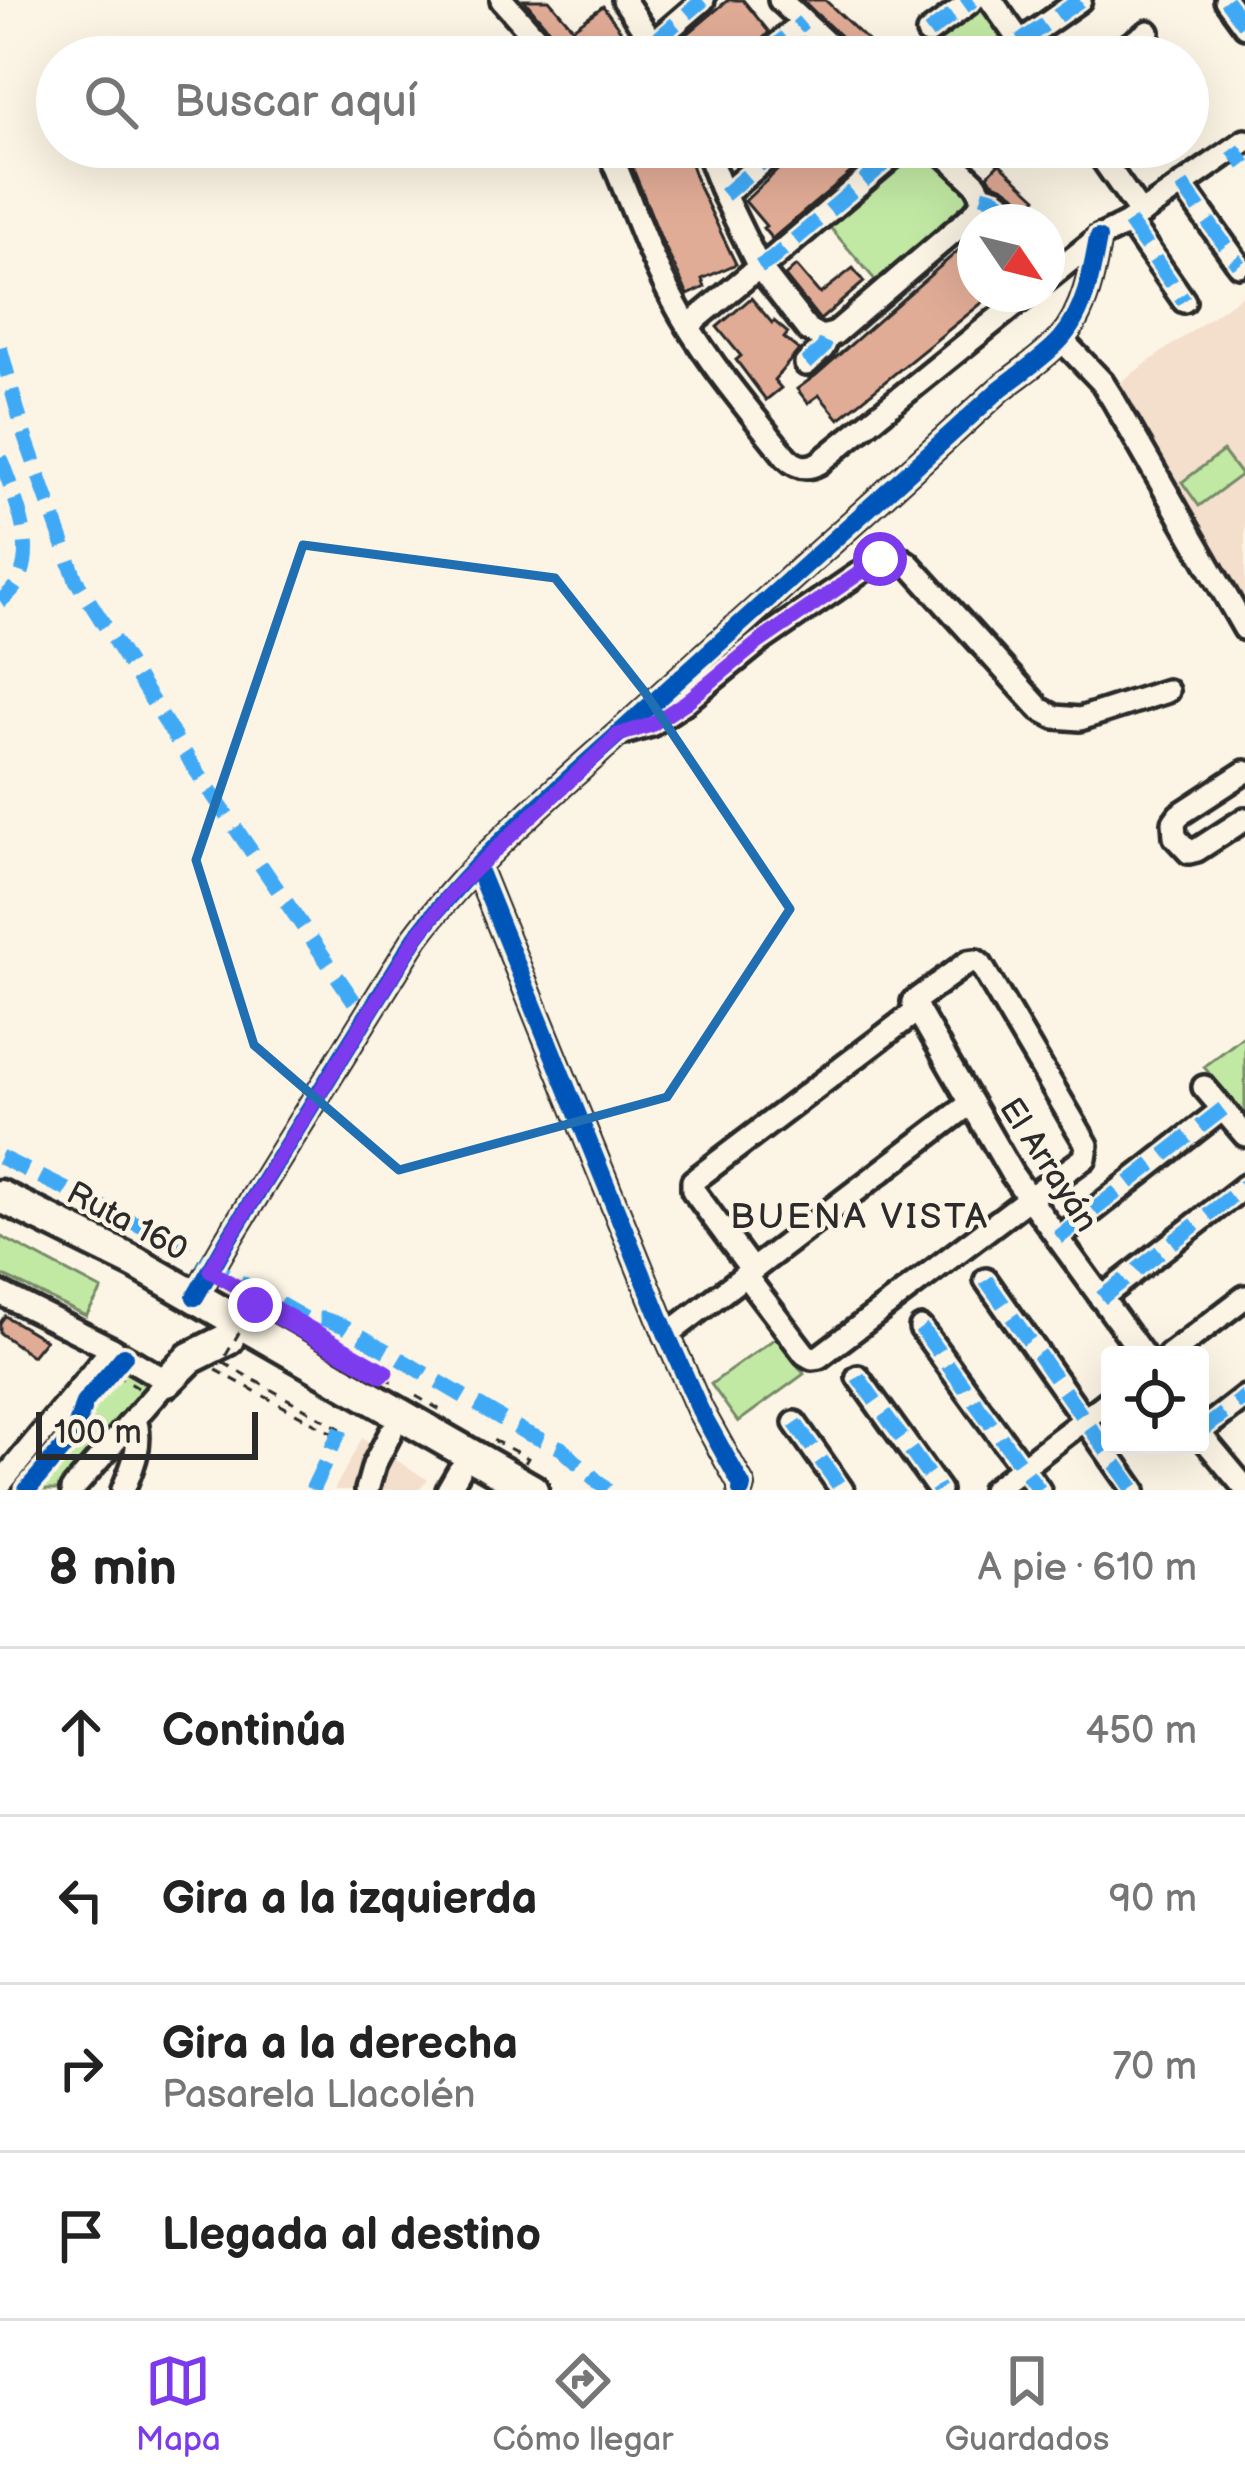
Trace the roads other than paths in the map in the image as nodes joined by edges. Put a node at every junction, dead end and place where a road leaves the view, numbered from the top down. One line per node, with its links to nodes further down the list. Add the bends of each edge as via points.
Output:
1 (502, 0): 13 (street)
2 (624, 0): 14 (street)
3 (703, 0): 15 (street)
4 (780, 0): 9 (street)
5 (973, 0): 12 (street)
6 (991, 0): 18 (street)
7 (1080, 0): 19 (street)
8 (1226, 0): 10 (street)
9 (803, 22): 16 (street); 17 (street)
10 (1245, 26)
11 (1148, 32): 20 (street)
12 (928, 33)
13 (534, 36)
14 (648, 36)
15 (671, 36)
16 (787, 36)
17 (818, 36)
18 (1017, 36)
19 (1040, 36)
20 (1142, 36)
21 (1241, 152): 28 (street)
22 (616, 168): 39 (street)
23 (713, 168): 29 (street)
24 (756, 168): 29 (street)
25 (879, 168): 36 (street)
26 (959, 168): 30 (street)
27 (1106, 168): 32 (street)
28 (1182, 185): 32 (street); 35 (street)
29 (724, 195): 36 (street)
30 (982, 195): 31 (street); 40 (street, via 974,214)
31 (1002, 204)
32 (1135, 218): 33 (street); 37 (street)
33 (1098, 238): 34 (street); 41 (street, via 1091,277)
34 (1065, 265)
35 (1239, 265)
36 (759, 267): 39 (street); 40 (street, via 805,327)
37 (1184, 301)
38 (1006, 312): 39 (street, via 819,463 803,467 786,457)
39 (688, 326)
40 (824, 337): 42 (street)
41 (1061, 339): 43 (street, via 1102,382); 45 (street)
42 (806, 364)
43 (1245, 628)
44 (1167, 691): 45 (street, via 1080,719 1054,717 894,554 651,725)
45 (618, 735): 48 (street)
46 (1245, 772): 47 (street, via 1179,815 1174,837 1197,850)
47 (1245, 819)
48 (477, 867): 61 (street, via 416,938); 66 (street)
49 (916, 1006): 51 (street, El Arrayán); 56 (street, via 971,961 993,984 1088,1149 1082,1162); 59 (street, via 693,1181)
50 (1204, 1087): 52 (street)
51 (971, 1102): 56 (street, El Arrayán); 59 (street)
52 (1223, 1109): 53 (street); 58 (street)
53 (1245, 1135)
54 (1245, 1186): 64 (street)
55 (0, 1196): 61 (highway, Ruta 160)
56 (1029, 1198): 58 (street, El Arrayán); 59 (street, via 819,1358 805,1354)
57 (0, 1217): 67 (highway, Ruta 160)
58 (1058, 1238): 64 (street, El Arrayán)
59 (749, 1272): 66 (street)
60 (986, 1280): 76 (street)
61 (202, 1284): 90 (highway, Ruta 160)
62 (0, 1293): 70 (street)
63 (1245, 1297): 69 (street)
64 (1101, 1298): 68 (street, El Arrayán)
65 (921, 1328): 81 (street)
66 (667, 1335): 84 (street)
67 (228, 1340): 72 (highway, via 190,1358); 79 (highway, Ruta 160)
68 (1136, 1346)
69 (1181, 1346)
70 (118, 1353): 72 (street); 83 (street)
71 (858, 1377): 92 (street)
72 (167, 1381): 75 (street)
73 (1245, 1397): 78 (street)
74 (1101, 1407): 76 (street)
75 (135, 1418): 86 (street); 87 (street, via 140,1438)
76 (1084, 1420): 81 (street); 95 (street)
77 (795, 1423): 91 (street)
78 (1209, 1426)
79 (391, 1432): 82 (highway, Ruta 160); 88 (street)
80 (1209, 1444): 85 (street)
81 (1022, 1467): 93 (street); 94 (street)
82 (453, 1480): 89 (highway, Ruta 160)
83 (0, 1484)
84 (743, 1489)
85 (1244, 1489)
86 (72, 1490)
87 (123, 1490)
88 (367, 1490)
89 (492, 1490)
90 (532, 1490)
91 (842, 1490)
92 (939, 1490)
93 (993, 1490)
94 (1039, 1490)
95 (1134, 1490)

